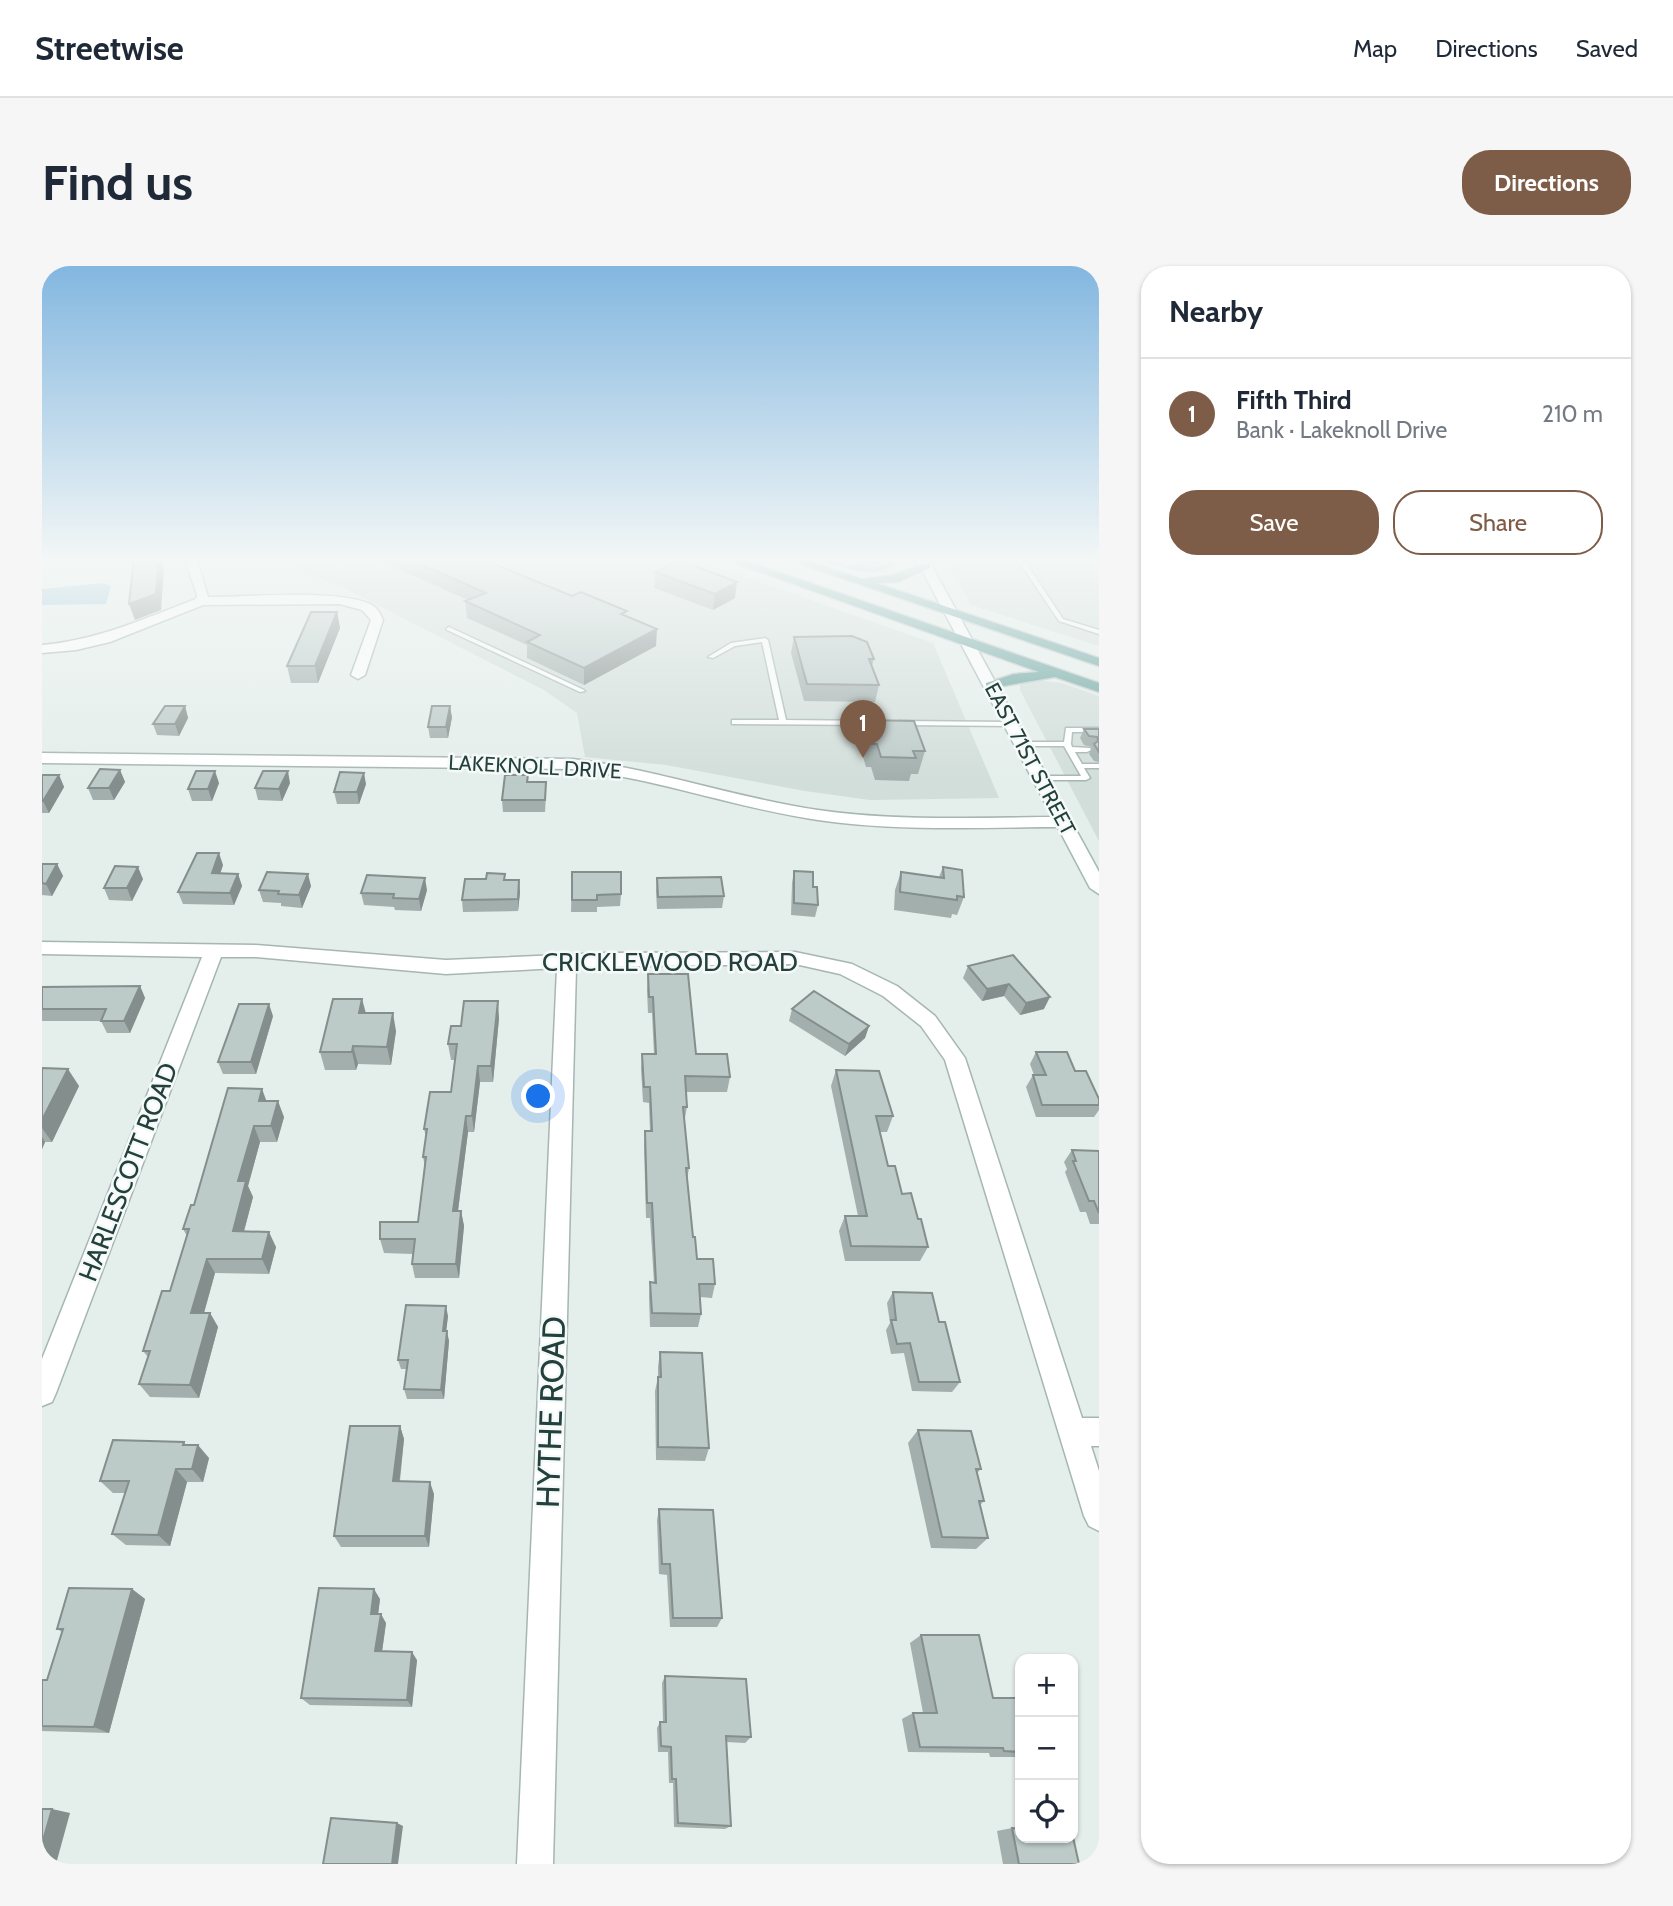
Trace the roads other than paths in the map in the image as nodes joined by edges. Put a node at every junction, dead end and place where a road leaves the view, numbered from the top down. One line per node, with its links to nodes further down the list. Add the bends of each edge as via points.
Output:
1 (124, 632): 8 (street, via 76,646)
2 (374, 632): 11 (street)
3 (455, 632): 15 (lane)
4 (939, 632): 7 (main road)
5 (961, 632): 7 (street, EAST 71ST STREET)
6 (1008, 632): 10 (main road)
7 (966, 641): 12 (main road); 13 (street, EAST 71ST STREET)
8 (42, 649)
9 (711, 657): 17 (lane, via 733,645 765,640)
10 (1099, 662)
11 (358, 674)
12 (1062, 675): 13 (main road, via 1026,676); 14 (main road)
13 (990, 686): 18 (street, EAST 71ST STREET)
14 (1099, 688)
15 (582, 691)
16 (735, 722): 17 (lane)
17 (783, 722): 18 (lane)
18 (1011, 724): 20 (street, EAST 71ST STREET)
19 (1099, 730): 21 (lane, via 1069,730)
20 (1021, 744): 21 (lane); 26 (street, EAST 71ST STREET)
21 (1068, 747): 22 (lane); 24 (lane)
22 (1087, 750)
23 (42, 758): 29 (street, LAKEKNOLL DRIVE, via 572,764 634,772 817,815)
24 (1080, 766): 25 (lane); 27 (lane)
25 (1097, 766)
26 (1039, 778): 27 (lane); 29 (street, EAST 71ST STREET)
27 (1086, 778): 28 (lane)
28 (1099, 781)
29 (1064, 822): 30 (street, EAST 71ST STREET)
30 (1099, 888)
31 (42, 948): 32 (street, CRICKLEWOOD ROAD)
32 (214, 950): 33 (street, CRICKLEWOOD ROAD, via 446,967); 34 (street, HARLESCOTT ROAD)
33 (567, 961): 35 (street, CRICKLEWOOD ROAD, via 795,958 864,977 915,1008 955,1059); 37 (street, HYTHE ROAD)
34 (42, 1393)
35 (1086, 1432): 36 (street, CRICKLEWOOD ROAD)
36 (1099, 1516)
37 (535, 1864)

